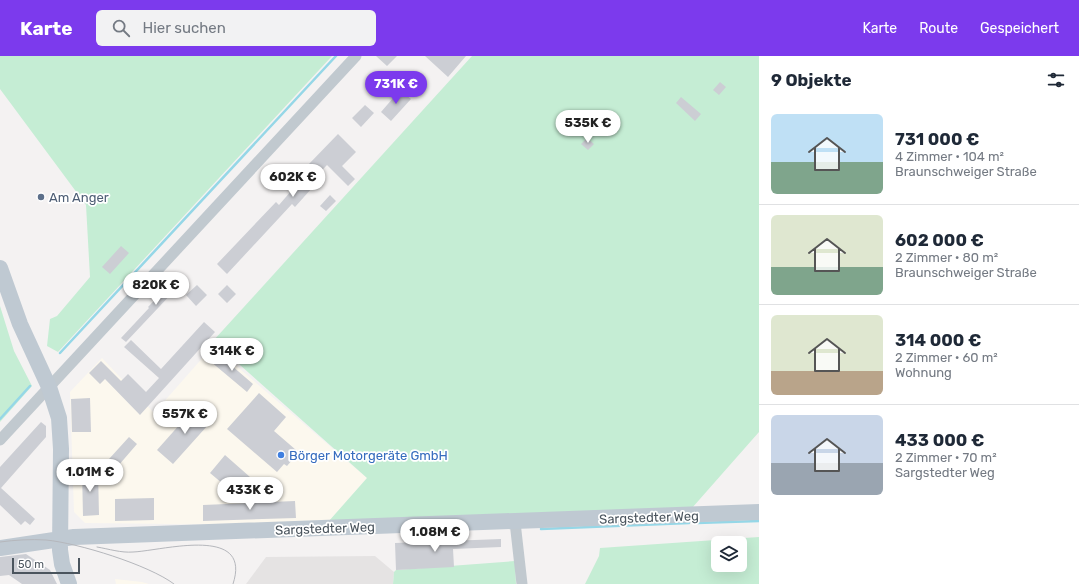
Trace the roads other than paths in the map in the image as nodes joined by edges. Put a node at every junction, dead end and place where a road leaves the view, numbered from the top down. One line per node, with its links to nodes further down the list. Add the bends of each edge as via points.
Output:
1 (356, 56): 3 (street)
2 (0, 268): 3 (street, via 20,324)
3 (49, 387): 4 (street); 8 (street, via 60,425)
4 (0, 440)
5 (759, 512): 6 (street, Sargstedter Weg)
6 (515, 522): 8 (street, Sargstedter Weg); 11 (street)
7 (0, 538): 8 (street, via 45,535)
8 (59, 538): 9 (street); 10 (street, via 62,564)
9 (0, 548)
10 (69, 584)
11 (522, 584)

